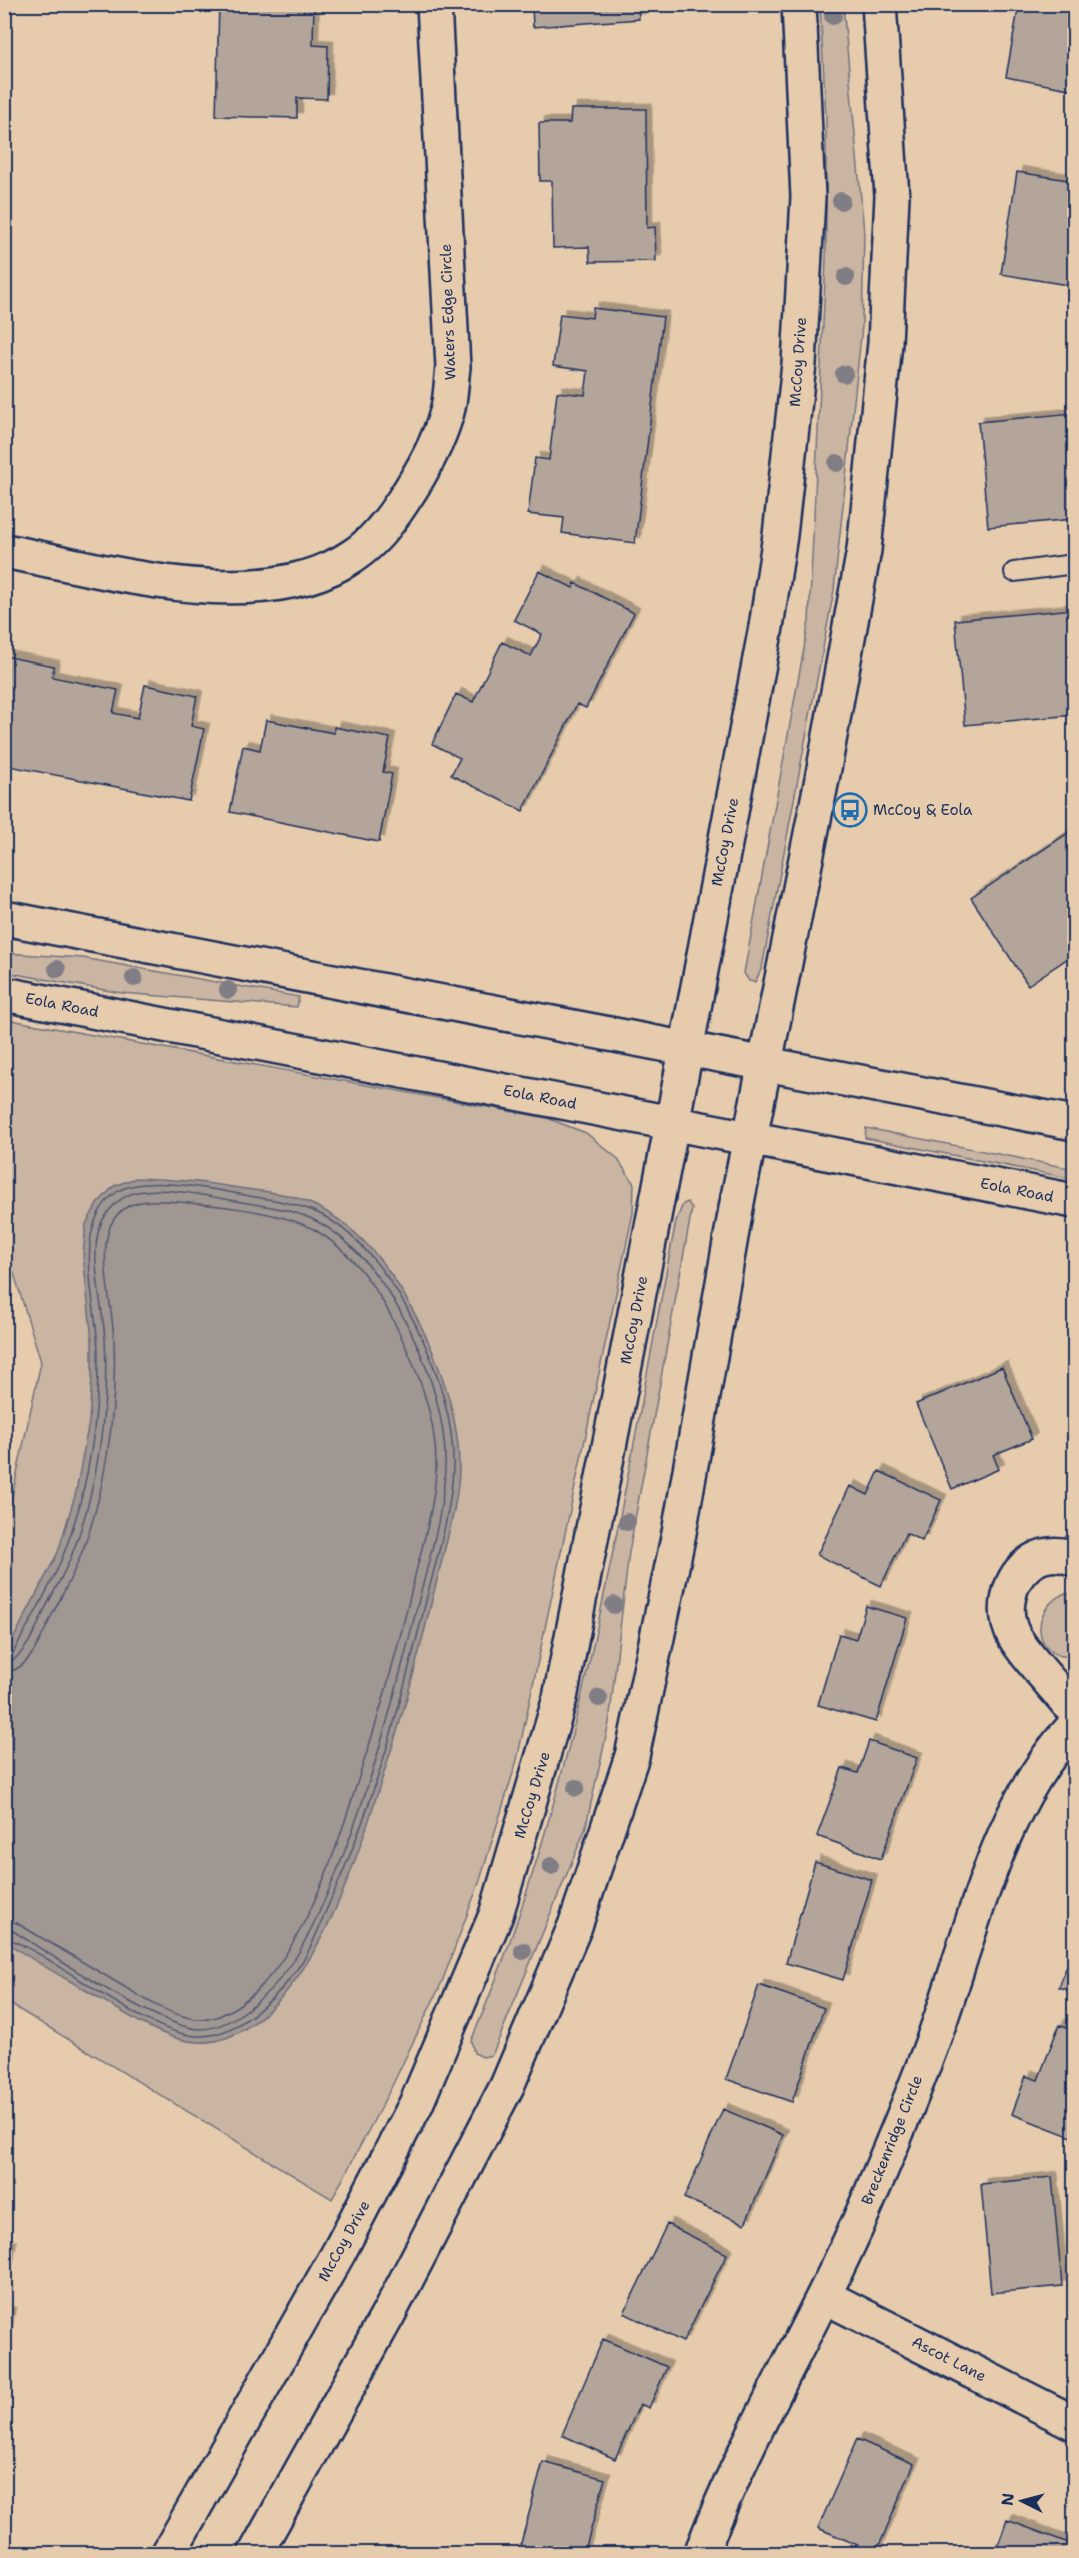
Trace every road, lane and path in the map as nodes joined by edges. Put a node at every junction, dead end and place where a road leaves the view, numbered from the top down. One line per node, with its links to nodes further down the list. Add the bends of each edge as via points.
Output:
1 (434, 4): 4 (street, Waters Edge Circle, via 453,367 448,412 436,441 423,470 388,523 354,555 321,571 280,584 242,588 193,587)
2 (799, 4): 9 (street, McCoy Drive, via 808,197 800,364 791,448 766,627)
3 (879, 4): 10 (street, via 892,196 885,343 866,528 823,774)
4 (4, 551)
5 (1074, 564): 6 (lane)
6 (1014, 572)
7 (4, 918): 9 (street)
8 (4, 994): 12 (street, Eola Road)
9 (686, 1048): 10 (street); 12 (street, McCoy Drive)
10 (765, 1063): 11 (street); 13 (street)
11 (1074, 1123)
12 (672, 1124): 13 (street, Eola Road); 20 (street, McCoy Drive, via 560,1698 496,1915 416,2104 339,2252)
13 (750, 1140): 14 (street, Eola Road); 21 (street, via 679,1533 632,1756 575,1926 507,2086 389,2313)
14 (1074, 1201)
15 (1074, 1559): 16 (street, via 1049,1554 1028,1564 1011,1588 1007,1610 1013,1635)
16 (1074, 1711)
17 (1074, 1726): 18 (street, Breckenridge Circle, via 1053,1748 1023,1795 1000,1847 938,2028 873,2191)
18 (824, 2296): 19 (street, Ascot Lane); 22 (street, Breckenridge Circle, via 723,2493)
19 (1074, 2422)
20 (168, 2553)
21 (255, 2553)
22 (700, 2553)

